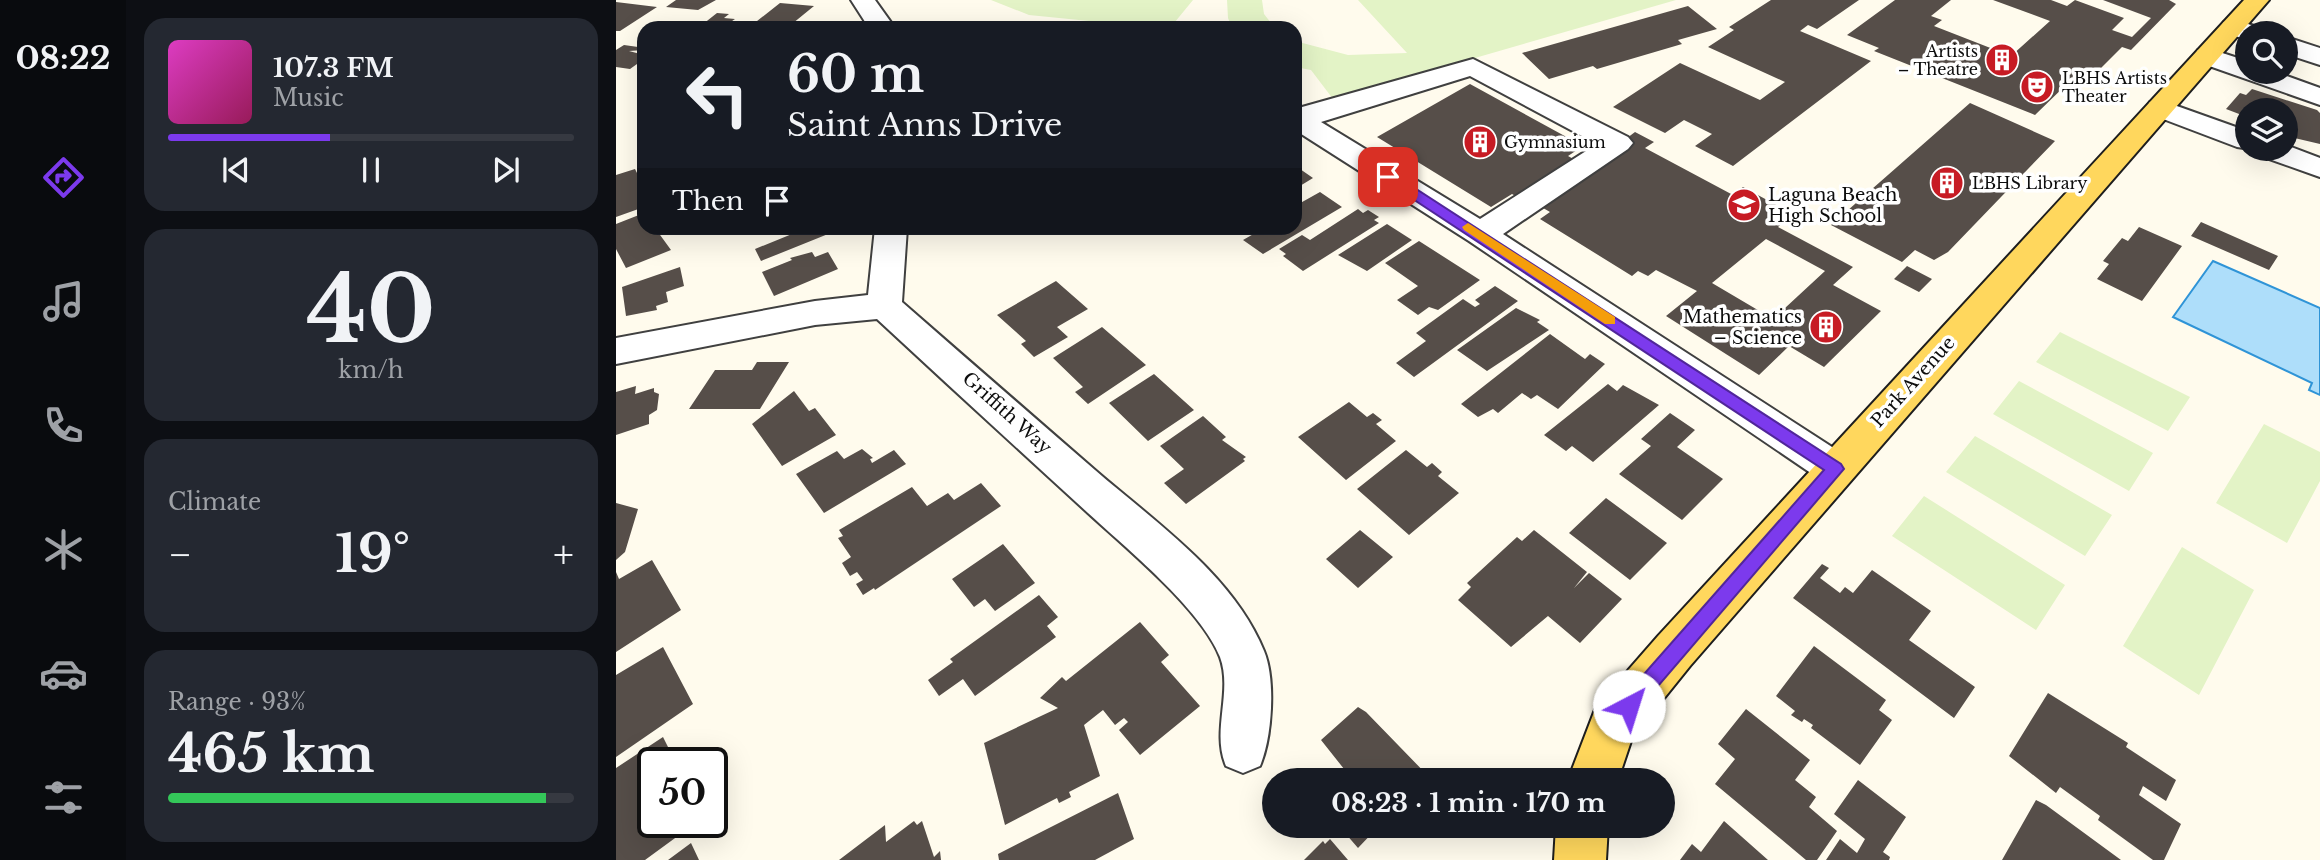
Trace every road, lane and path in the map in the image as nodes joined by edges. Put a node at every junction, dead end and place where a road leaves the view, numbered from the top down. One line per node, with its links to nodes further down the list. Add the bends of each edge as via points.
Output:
1 (863, 0): 3 (street)
2 (2257, 0): 4 (main road, Park Avenue)
3 (877, 21)
4 (2246, 21)
5 (2235, 35): 7 (main road, Park Avenue)
6 (2298, 49): 8 (street)
7 (2207, 56): 9 (street); 12 (main road, Park Avenue)
8 (2320, 57)
9 (2235, 66)
10 (2284, 84): 11 (street)
11 (2320, 97)
12 (2160, 108): 15 (street); 22 (main road, Park Avenue)
13 (1302, 117): 18 (street, via 1473,67 1618,144)
14 (1302, 123): 18 (street)
15 (2235, 136)
16 (2298, 161): 17 (street)
17 (2320, 169)
18 (1479, 234): 22 (street)
19 (890, 235): 20 (street)
20 (884, 306): 21 (street, via 815,313); 23 (street, Griffith Way, via 1183,573 1226,625 1243,655 1247,691)
21 (616, 351)
22 (1835, 469): 24 (main road, Park Avenue, via 1613,724)
23 (1243, 749)
24 (1597, 768)
25 (1581, 838): 26 (main road)
26 (1580, 860)

